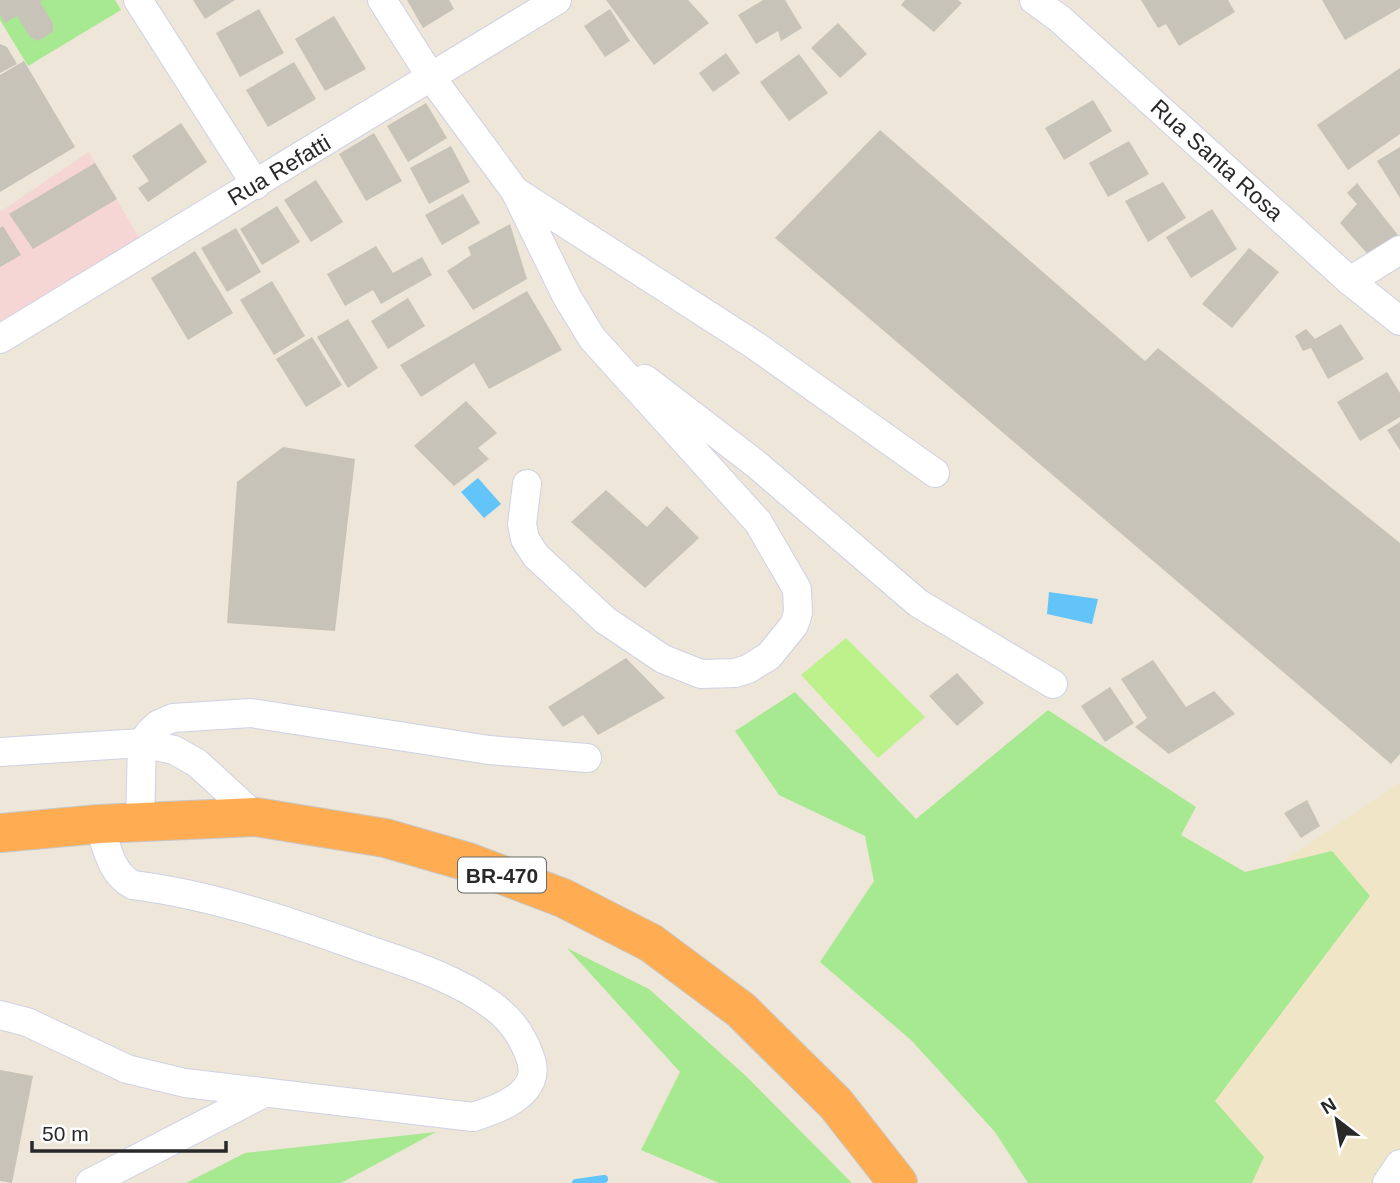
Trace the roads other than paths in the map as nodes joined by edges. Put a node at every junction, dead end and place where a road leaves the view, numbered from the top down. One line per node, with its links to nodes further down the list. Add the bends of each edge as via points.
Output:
1 (138, 0): 6 (street)
2 (382, 0): 5 (street)
3 (557, 0): 5 (street, Rua Refatti)
4 (1034, 0): 9 (street, Rua Santa Rosa)
5 (431, 77): 6 (street, Rua Refatti); 7 (street)
6 (256, 185): 12 (street, Rua Refatti)
7 (515, 191): 11 (street, via 567,298); 13 (street, via 746,339)
8 (1400, 250): 9 (street)
9 (1350, 281): 10 (street, Rua Santa Rosa)
10 (1400, 321)
11 (592, 338): 14 (street, via 758,522 797,589 794,625 769,656 735,673 701,674 663,659 605,620 536,556 522,524); 15 (street, via 756,464 918,604)
12 (0, 339)
13 (935, 473)
14 (527, 484)
15 (1053, 684)
16 (142, 743): 17 (street); 18 (street, via 149,732 173,718 251,713 489,750); 19 (street, via 174,750 197,763); 20 (street)
17 (0, 752)
18 (587, 758)
19 (256, 817): 20 (highway, BR-470); 27 (highway, BR-470, via 384,838 468,862 563,898 651,943 741,1010 836,1104)
20 (140, 823): 21 (highway, BR-470)
21 (99, 824): 22 (highway, BR-470); 24 (street, via 114,869 133,886 263,912 463,987 495,1007 514,1026 534,1067 527,1090 501,1108 473,1117)
22 (0, 832)
23 (0, 1015): 24 (street, via 27,1022 127,1069 185,1083)
24 (264, 1093): 26 (street)
25 (1400, 1164): 28 (street)
26 (90, 1183)
27 (898, 1183)
28 (1387, 1183)

